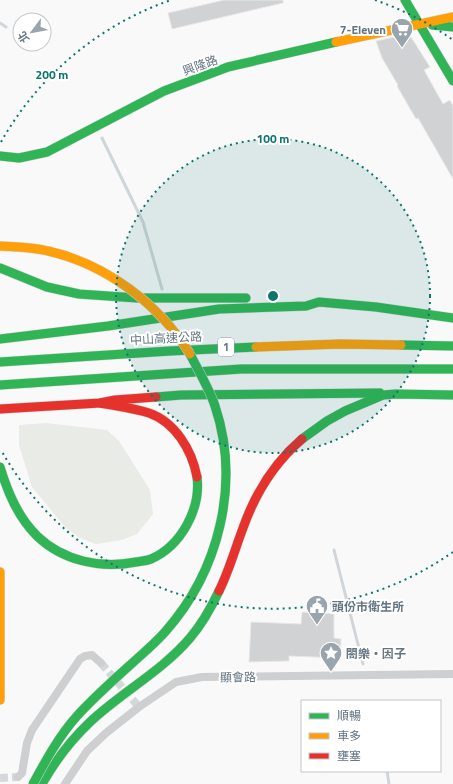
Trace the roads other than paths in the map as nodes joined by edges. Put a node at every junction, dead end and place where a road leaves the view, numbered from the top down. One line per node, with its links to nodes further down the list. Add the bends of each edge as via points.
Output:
1 (405, 0): 3 (main road)
2 (453, 17): 3 (main road, 興隆路)
3 (419, 24): 4 (main road); 5 (main road); 6 (main road, 興隆路, via 228,67 164,91 47,152 19,158)
4 (453, 27)
5 (453, 81)
6 (0, 156)
7 (0, 246): 26 (main road, bridge, via 34,248 78,260 122,282 144,300 177,335 194,361 216,408 225,457 224,508 219,537 210,561 187,605 161,638 76,717 48,754)
8 (0, 268): 9 (main road, via 23,279 55,289 101,296 304,299)
9 (319, 302): 10 (main road); 11 (main road, via 306,306 219,309)
10 (453, 318)
11 (0, 339)
12 (453, 346): 13 (main road, 中山高速公路 / 1, via 256,346)
13 (0, 362)
14 (453, 369): 15 (main road, 1, via 241,370)
15 (0, 385)
16 (389, 394): 17 (main road); 18 (main road, via 181,395); 27 (main road, via 345,410 322,423 284,455 264,482 249,511 224,580 202,622 162,666 90,722 52,766)
17 (453, 395)
18 (100, 403): 19 (main road); 20 (main road, via 139,410 157,417 172,427 195,463 199,482 196,506 186,527 171,545 151,558 129,565 98,565 72,558 54,549 27,525 6,489)
19 (0, 409)
20 (0, 467)
21 (0, 572): 24 (main road)
22 (101, 663): 25 (street, via 92,655 80,659 32,730 22,774)
23 (453, 674): 28 (street, 顯會路, via 202,677 176,682 96,742)
24 (0, 700)
25 (18, 777)
26 (33, 784)
27 (42, 784)
28 (65, 784)

